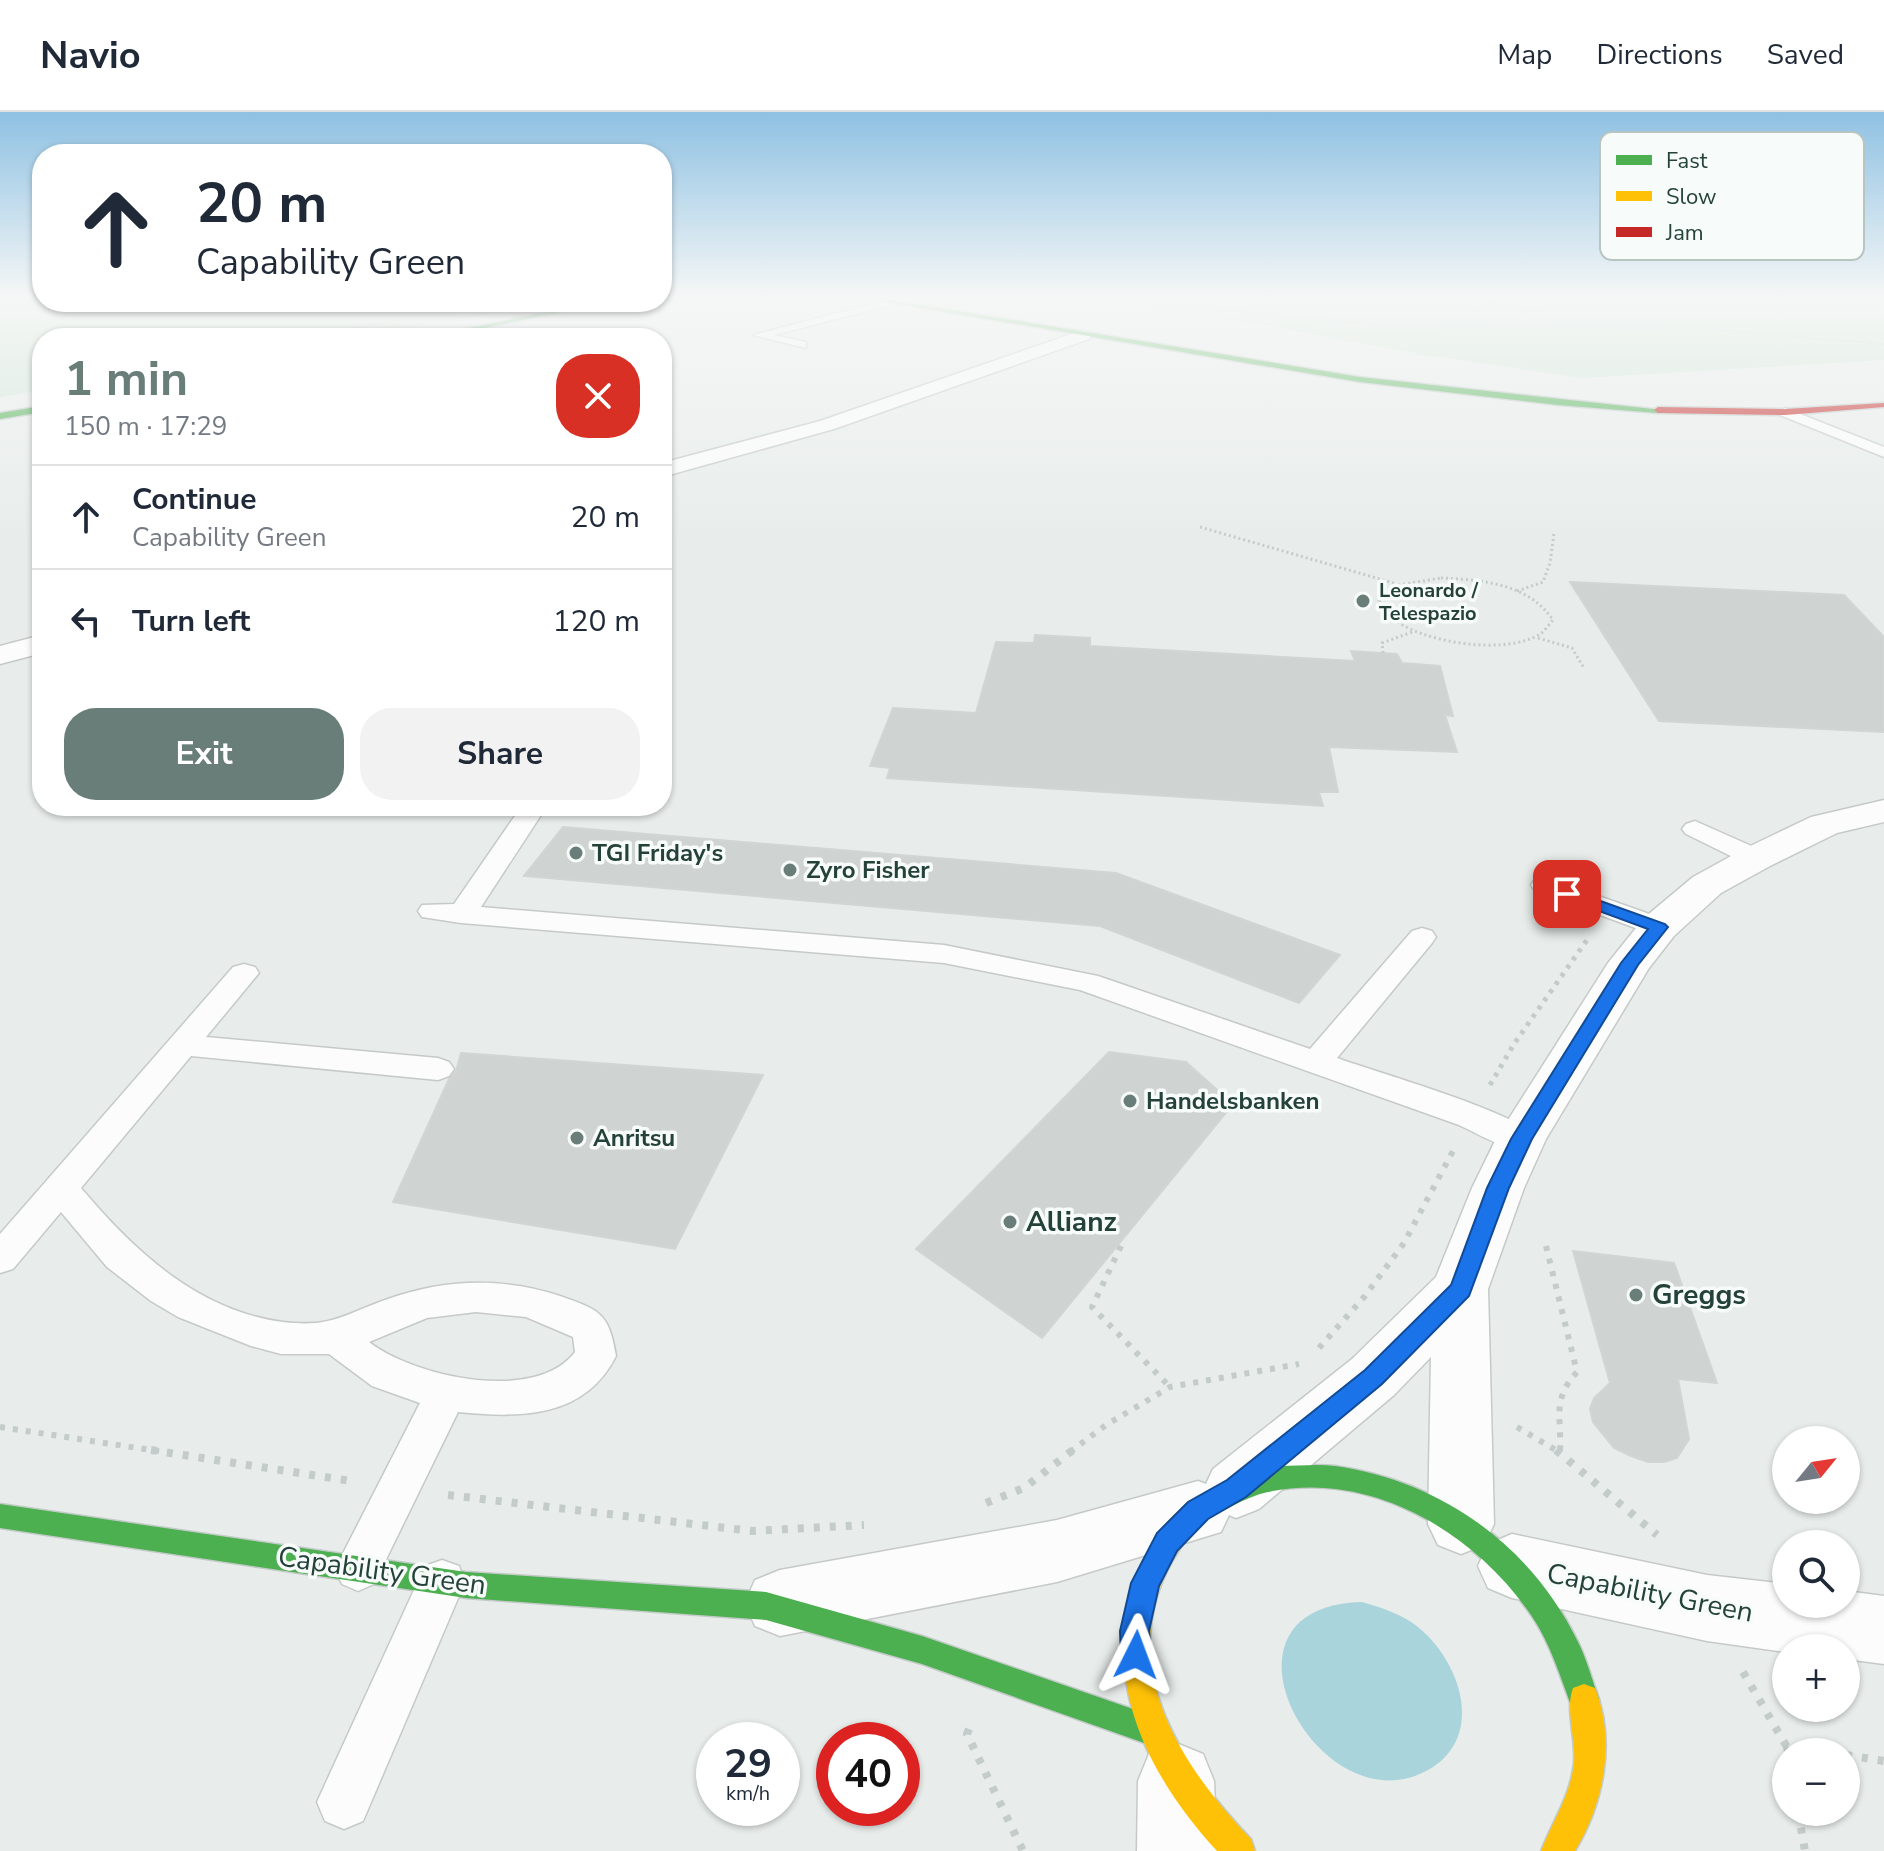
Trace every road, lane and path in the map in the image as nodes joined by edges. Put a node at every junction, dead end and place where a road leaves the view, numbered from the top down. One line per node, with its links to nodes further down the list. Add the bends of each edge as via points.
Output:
1 (957, 379): 8 (street, via 827,425)
2 (1360, 379): 5 (street, via 1560,405)
3 (1884, 405): 5 (street)
4 (32, 411): 6 (street)
5 (1785, 412): 7 (lane)
6 (0, 416)
7 (1884, 452)
8 (672, 467)
9 (1200, 527): 11 (path)
10 (1554, 533): 12 (path, via 1543,582)
11 (1398, 584): 12 (path, via 1441,578); 13 (path, via 1384,591 1382,611)
12 (1517, 591): 14 (path, via 1548,610 1553,620 1549,630)
13 (1415, 631): 14 (path, via 1493,644); 16 (path, via 1382,643)
14 (1536, 637): 18 (path, via 1572,648)
15 (32, 647): 17 (street)
16 (1383, 653)
17 (0, 655)
18 (1584, 668)
19 (1882, 813): 22 (street, via 1824,825)
20 (527, 816): 29 (lane, via 447,913 944,954 1087,982)
21 (1695, 829): 22 (lane)
22 (1756, 858): 25 (street, via 1707,885)
23 (1545, 885): 24 (lane)
24 (1611, 911): 25 (lane); 31 (path, via 1514,1044)
25 (1659, 927): 32 (street, via 1630,963)
26 (1422, 937): 29 (lane)
27 (244, 973): 28 (lane)
28 (180, 1045): 30 (lane); 33 (lane)
29 (1317, 1061): 31 (lane)
30 (438, 1069)
31 (1471, 1117): 32 (lane); 39 (path, via 1404,1243)
32 (1521, 1139): 37 (street)
33 (60, 1187): 36 (lane); 38 (lane, via 121,1258 183,1302 259,1334 292,1340)
34 (1121, 1246): 41 (path, via 1092,1307)
35 (1546, 1246): 45 (path, via 1577,1372 1563,1385 1557,1412)
36 (0, 1259)
37 (1460, 1289): 40 (street); 43 (street)
38 (337, 1337): 42 (lane, via 364,1364 399,1381); 42 (lane, via 407,1308 462,1297 529,1302 569,1313 592,1329 596,1356 575,1381 545,1392 494,1398)
39 (1305, 1363): 40 (path); 41 (path)
40 (1373, 1377): 47 (street)
41 (1170, 1387): 48 (path, via 1106,1425 1024,1488)
42 (446, 1393): 46 (lane)
43 (1462, 1407): 45 (path, via 1502,1418); 51 (street)
44 (0, 1427): 46 (path)
45 (1560, 1453): 56 (path, via 1662,1539)
46 (398, 1489): 50 (path, via 752,1531); 53 (lane)
47 (1217, 1500): 51 (street, via 1289,1476 1346,1478 1405,1494); 55 (street, via 1057,1551); 61 (street, via 1167,1542 1145,1583 1135,1631 1137,1679)
48 (983, 1504)
49 (0, 1516): 53 (street, Capability Green)
50 (879, 1524)
51 (1461, 1524): 52 (street)
52 (1512, 1566): 56 (street, Capability Green); 65 (street, via 1556,1625 1585,1692 1592,1763 1574,1830)
53 (358, 1569): 54 (street, Capability Green)
54 (442, 1582): 55 (street, Capability Green); 62 (lane)
55 (766, 1606): 61 (street, Capability Green, via 922,1650)
56 (1707, 1608): 57 (street, Capability Green); 58 (path)
57 (1884, 1630)
58 (1780, 1738)
59 (1860, 1757): 60 (path)
60 (1884, 1761)
61 (1168, 1787): 64 (street)
62 (344, 1802)
63 (1801, 1826): 66 (path)
64 (1239, 1851)
65 (1557, 1851)
66 (1805, 1851)

